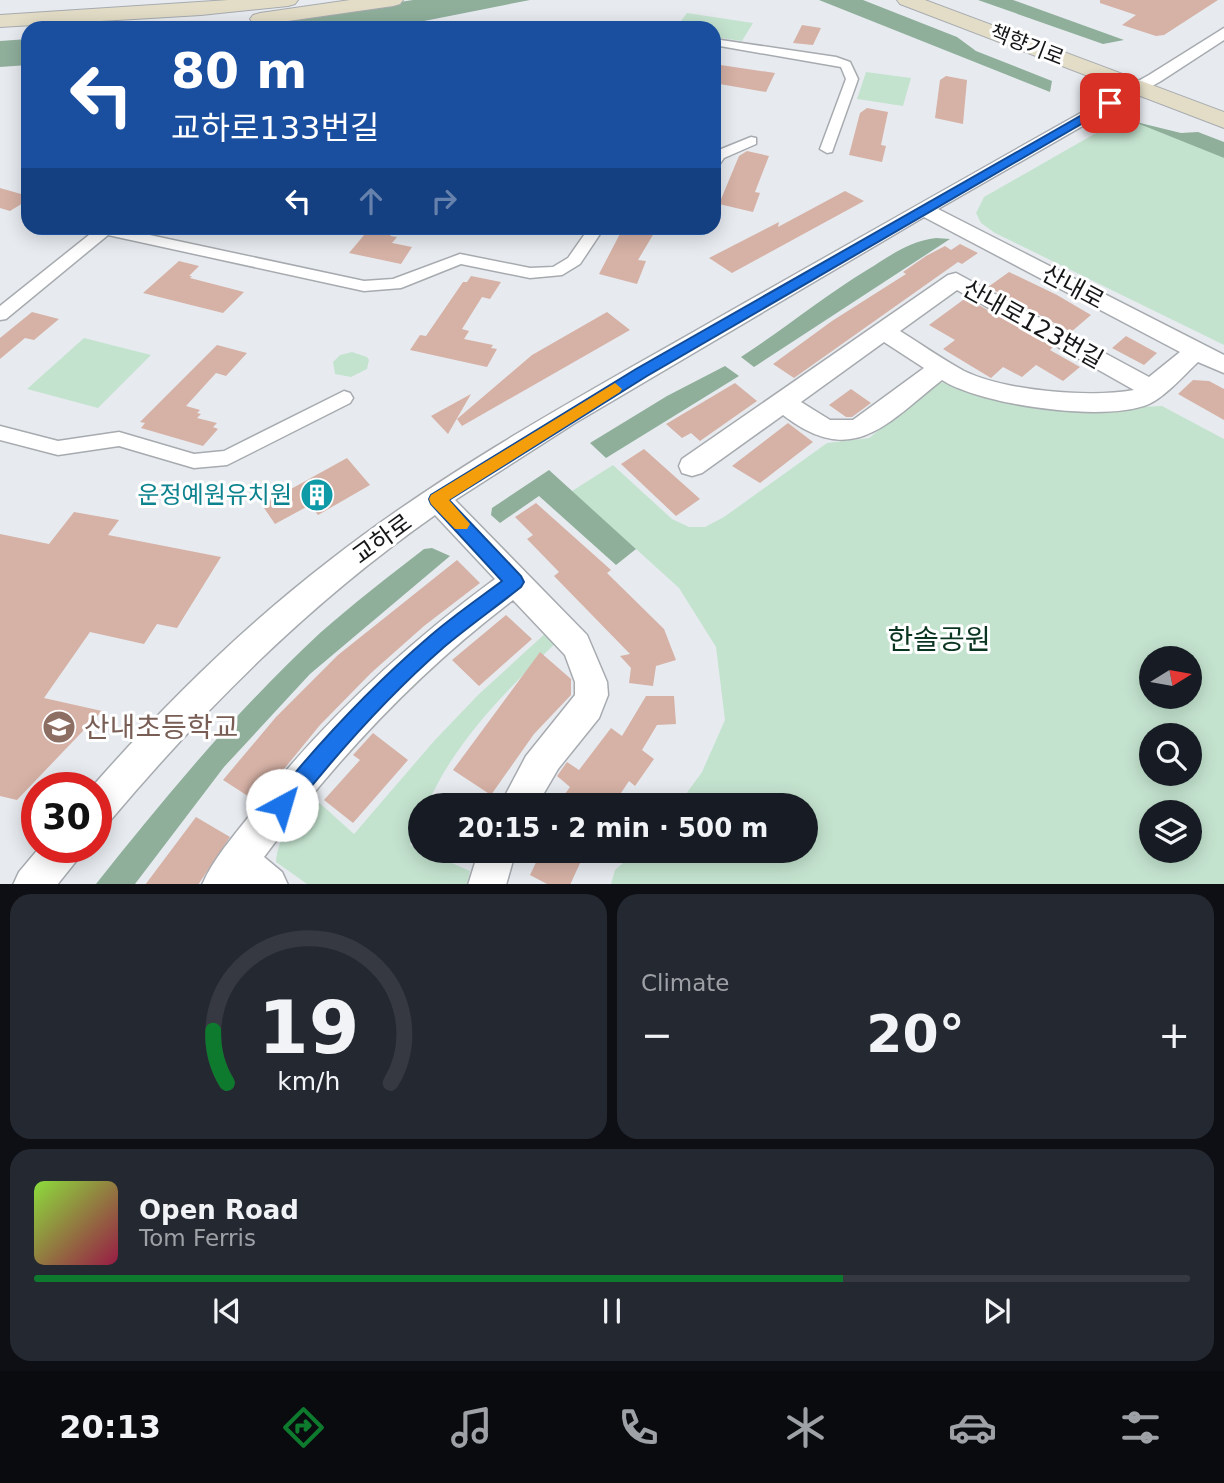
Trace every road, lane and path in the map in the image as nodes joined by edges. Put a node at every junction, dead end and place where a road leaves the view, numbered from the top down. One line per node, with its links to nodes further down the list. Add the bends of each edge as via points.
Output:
1 (234, 0): 7 (main road)
2 (288, 0): 7 (main road)
3 (349, 0): 7 (main road)
4 (393, 0): 11 (main road)
5 (907, 0): 16 (main road, 책향기로)
6 (943, 0): 16 (main road, 책향기로)
7 (133, 19): 8 (main road); 9 (main road); 10 (main road)
8 (0, 21)
9 (126, 21)
10 (180, 21)
11 (241, 21)
12 (1224, 33): 16 (street, 교하로)
13 (21, 34): 14 (main road)
14 (0, 36)
15 (721, 43): 20 (street, via 846,65 852,79)
16 (1146, 82): 17 (main road, 책향기로); 18 (main road, 책향기로); 22 (street, 교하로)
17 (1224, 104)
18 (1224, 121)
19 (751, 141): 21 (street)
20 (827, 149)
21 (721, 154)
22 (923, 209): 28 (street, 산내로); 36 (street, 교하로, via 641,373)
23 (94, 235): 26 (street)
24 (134, 235): 25 (street, via 364,286 394,284 460,259 530,273 556,272 574,261)
25 (591, 235)
26 (0, 315)
27 (884, 331): 30 (street, 산내로123번길); 31 (street, 산내로123번길, via 956,281); 33 (street, 산내로123번길)
28 (1196, 351): 29 (street, 산내로); 31 (street, 산내로123번길)
29 (1224, 365)
30 (941, 368): 31 (street, 산내로123번길, via 992,391 1032,398 1130,400); 33 (street, via 867,425 853,430 834,432 818,427)
31 (1151, 389)
32 (344, 398): 34 (street, via 227,458 211,461 194,461 119,439 58,448)
33 (783, 401): 35 (street, 산내로123번길)
34 (0, 433)
35 (692, 466)
36 (437, 499): 37 (street); 38 (street, 교하로, via 288,612)
37 (514, 582): 39 (street, via 576,645 589,668 593,690 587,710 546,757); 42 (street, via 395,680 327,750)
38 (112, 790)
39 (525, 793)
40 (50, 863): 43 (street)
41 (494, 863): 45 (street)
42 (230, 872): 44 (street)
43 (32, 884)
44 (269, 884)
45 (487, 884)

